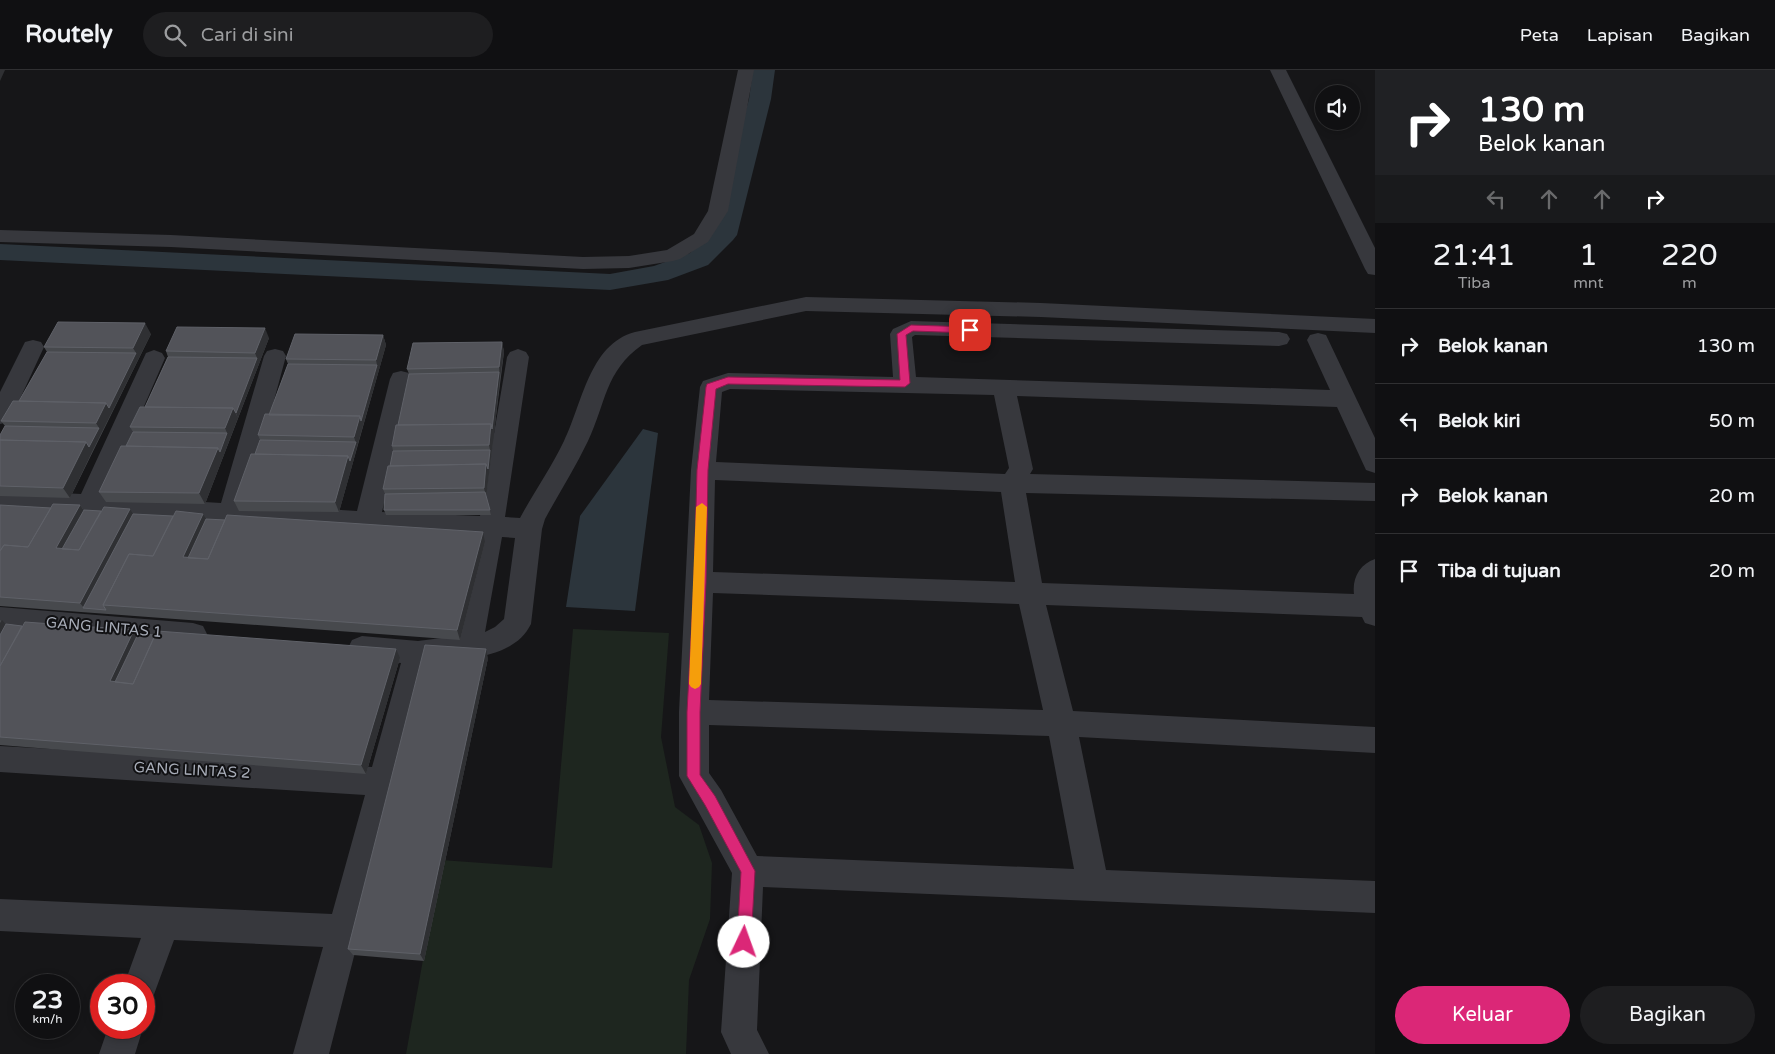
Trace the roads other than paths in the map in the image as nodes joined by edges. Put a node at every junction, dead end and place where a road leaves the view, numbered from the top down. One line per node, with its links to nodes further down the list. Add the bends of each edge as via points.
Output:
1 (746, 70): 3 (street, via 718,211 701,238 673,255 629,262 583,263 171,241)
2 (1278, 70): 4 (street)
3 (0, 236)
4 (1375, 268)
5 (1375, 326): 26 (street, via 1041,310 806,304 635,339 621,346 599,377 578,438 532,519)
6 (1318, 340): 7 (street); 13 (street, via 911,328 901,334); 15 (street)
7 (1375, 342)
8 (33, 348): 16 (street)
9 (275, 356): 23 (street)
10 (518, 357): 25 (street)
11 (154, 358): 22 (street)
12 (401, 379): 24 (street)
13 (905, 383): 14 (street); 18 (street, via 728,381 711,387)
14 (1004, 388): 15 (street); 19 (street, via 1021,469)
15 (1345, 399): 17 (street)
16 (0, 416)
17 (1372, 453)
18 (702, 470): 19 (street); 28 (street)
19 (1012, 483): 20 (street); 29 (street)
20 (1375, 492)
21 (0, 499): 22 (street)
22 (89, 504): 23 (street)
23 (231, 513): 24 (street)
24 (367, 522): 25 (street)
25 (491, 526): 26 (street); 33 (street)
26 (529, 530): 33 (street, via 517,624 493,642)
27 (1375, 569): 30 (street, via 1366,587)
28 (700, 582): 29 (street); 36 (street)
29 (1030, 593): 30 (street); 37 (street)
30 (1372, 611)
31 (0, 618): 32 (street, GANG LINTAS 1)
32 (219, 636)
33 (469, 645): 35 (street)
34 (338, 646): 35 (street)
35 (418, 653): 40 (street)
36 (694, 712): 37 (street); 41 (street, via 694,776)
37 (1061, 723): 38 (street); 42 (street)
38 (1375, 740)
39 (0, 759): 40 (street, GANG LINTAS 2)
40 (383, 782): 46 (street)
41 (748, 871): 42 (street); 51 (street, via 739,1032)
42 (1093, 886): 43 (street)
43 (1375, 898)
44 (0, 915): 45 (street)
45 (163, 923): 46 (street); 47 (street)
46 (344, 931): 50 (street)
47 (145, 974)
48 (122, 1039): 49 (street)
49 (117, 1054)
50 (311, 1054)
51 (751, 1054)

